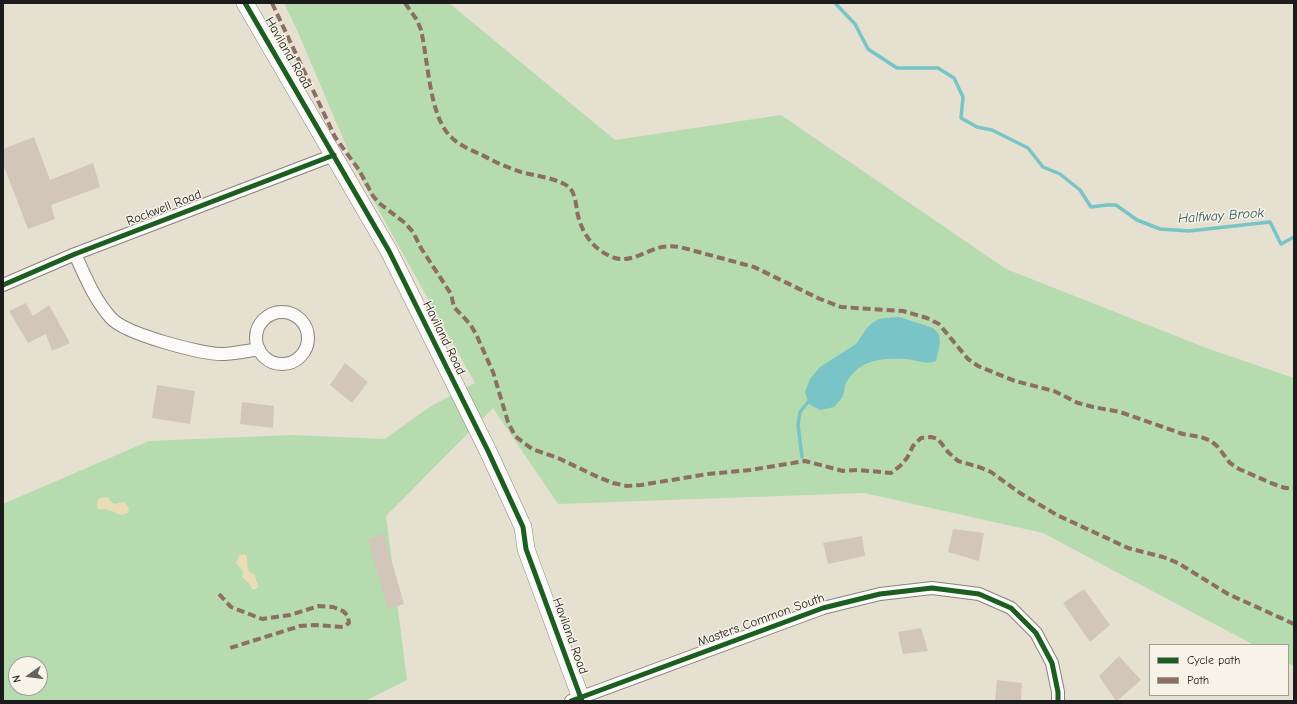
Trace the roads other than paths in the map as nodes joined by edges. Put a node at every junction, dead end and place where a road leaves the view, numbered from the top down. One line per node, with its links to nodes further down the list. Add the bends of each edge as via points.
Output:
1 (245, 3): 2 (street, Haviland Road)
2 (334, 155): 3 (street, Rockwell Road); 6 (street, Haviland Road, via 389,251 523,527 526,549)
3 (75, 254): 4 (street, Rockwell Road); 5 (street, via 95,298 112,319 125,328 182,347 224,354)
4 (3, 285)
5 (259, 350): 5 (street, via 270,362 287,364 302,356 306,349 308,332 298,317 291,313 274,313 260,324 256,341)
6 (578, 700): 7 (street, Masters Common South, via 823,608 880,594 932,588 979,594 1011,608 1036,634 1052,663)
7 (1058, 701)

